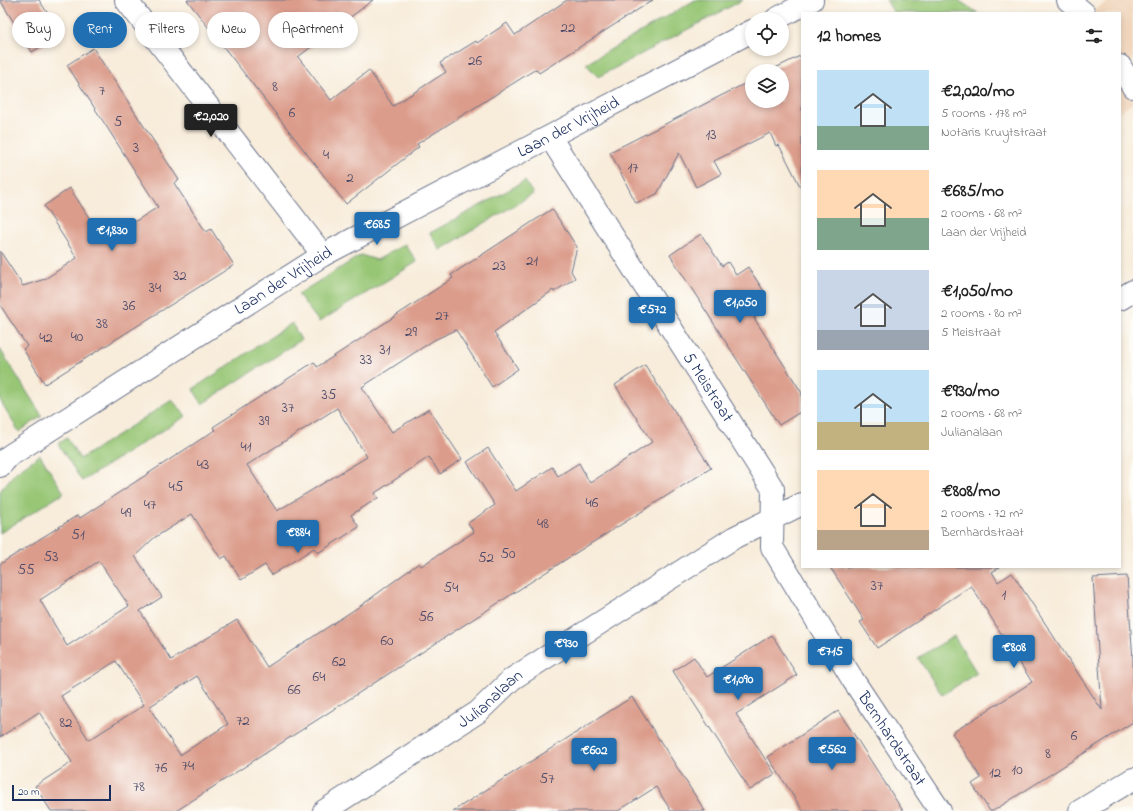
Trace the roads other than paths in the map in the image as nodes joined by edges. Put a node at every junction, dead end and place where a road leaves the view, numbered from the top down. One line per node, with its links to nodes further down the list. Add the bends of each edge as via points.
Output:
1 (126, 0): 10 (street)
2 (812, 0): 4 (street)
3 (1068, 0): 5 (street)
4 (789, 12)
5 (1083, 12)
6 (745, 35): 9 (street, Laan der Vrijheid)
7 (1121, 68): 8 (street)
8 (1133, 87)
9 (550, 137): 10 (street, Laan der Vrijheid); 13 (street, 5 Meistraat, via 774,489)
10 (323, 255): 11 (street, Laan der Vrijheid)
11 (3, 455)
12 (801, 504): 13 (street, Julianalaan)
13 (772, 519): 15 (street, Julianalaan, via 735,537 512,679 478,712); 16 (street, Bernhardstraat, via 772,547 853,680)
14 (1133, 779): 17 (street)
15 (324, 811)
16 (940, 811)
17 (1080, 811)

